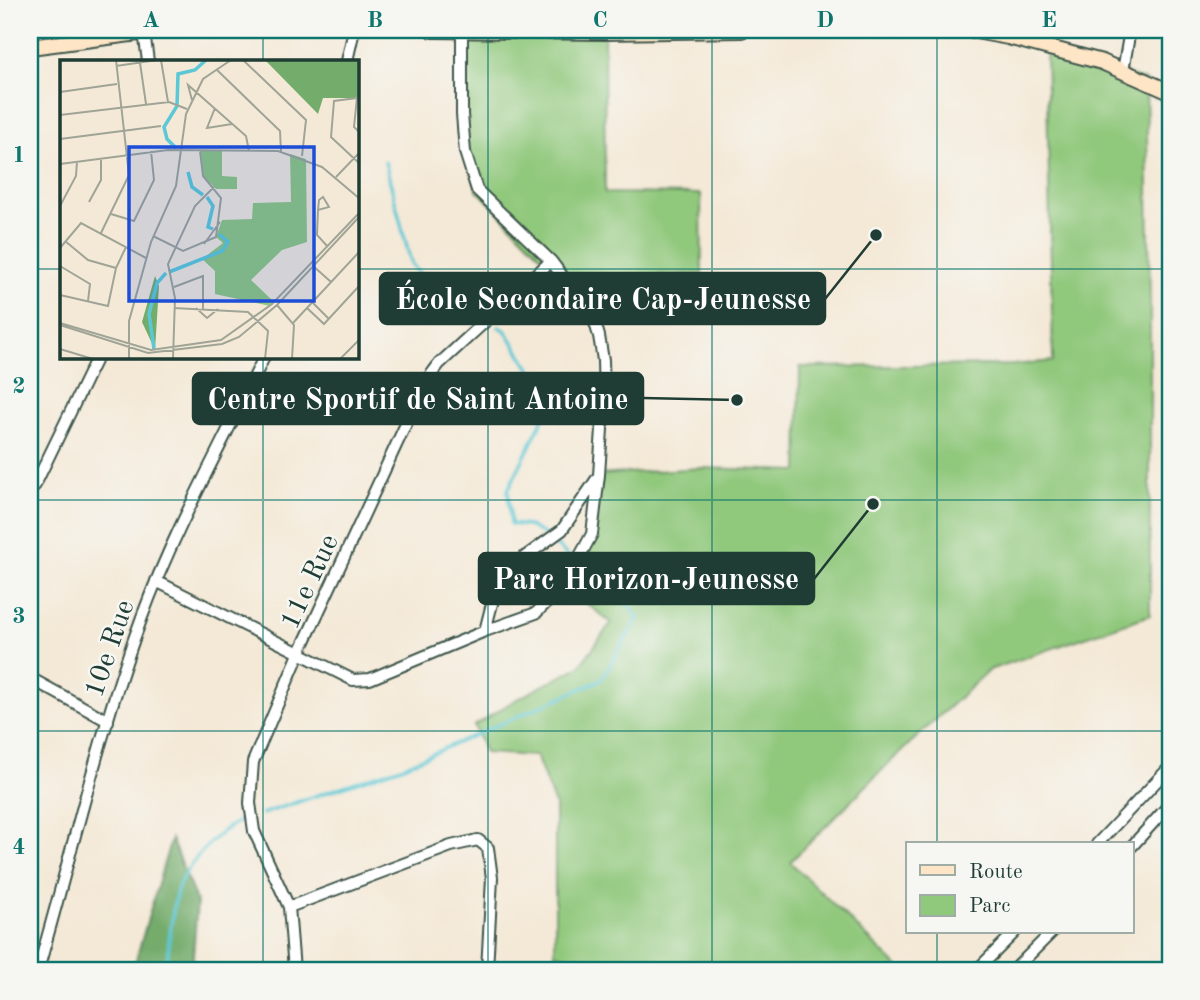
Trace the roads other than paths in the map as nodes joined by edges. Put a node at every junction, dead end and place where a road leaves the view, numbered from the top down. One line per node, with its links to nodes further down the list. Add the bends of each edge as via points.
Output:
1 (162, 30): 9 (street)
2 (354, 30): 12 (street)
3 (432, 30): 7 (street)
4 (742, 30): 7 (street)
5 (970, 30): 8 (street)
6 (1130, 30): 13 (street)
7 (463, 31): 15 (street, via 465,152 477,190)
8 (986, 31): 13 (street)
9 (144, 32): 10 (street); 11 (street)
10 (30, 47)
11 (148, 60)
12 (347, 60)
13 (1123, 71): 14 (street)
14 (1170, 92)
15 (551, 261): 18 (street, via 584,305 599,336 604,398); 22 (street, 11e Rue, via 439,364 425,383)
16 (96, 359): 19 (street)
17 (263, 359): 20 (street, 10e Rue)
18 (599, 475): 21 (street, via 562,530 508,569 498,584); 21 (street, via 592,534 564,585 536,613)
19 (30, 490)
20 (156, 581): 22 (street); 24 (street, 10e Rue)
21 (485, 631): 22 (street, via 370,679 353,680)
22 (299, 653): 29 (street, 11e Rue, via 253,762 250,803 254,831)
23 (30, 678): 24 (street)
24 (107, 721): 32 (street, 10e Rue)
25 (1170, 767): 27 (street)
26 (1170, 804): 28 (street)
27 (1099, 842)
28 (1134, 844)
29 (289, 907): 33 (street, 11e Rue); 34 (street, via 478,840 488,848 492,878)
30 (1013, 934): 35 (street)
31 (1050, 934): 36 (street)
32 (37, 970)
33 (294, 970)
34 (487, 970)
35 (976, 970)
36 (1014, 970)

